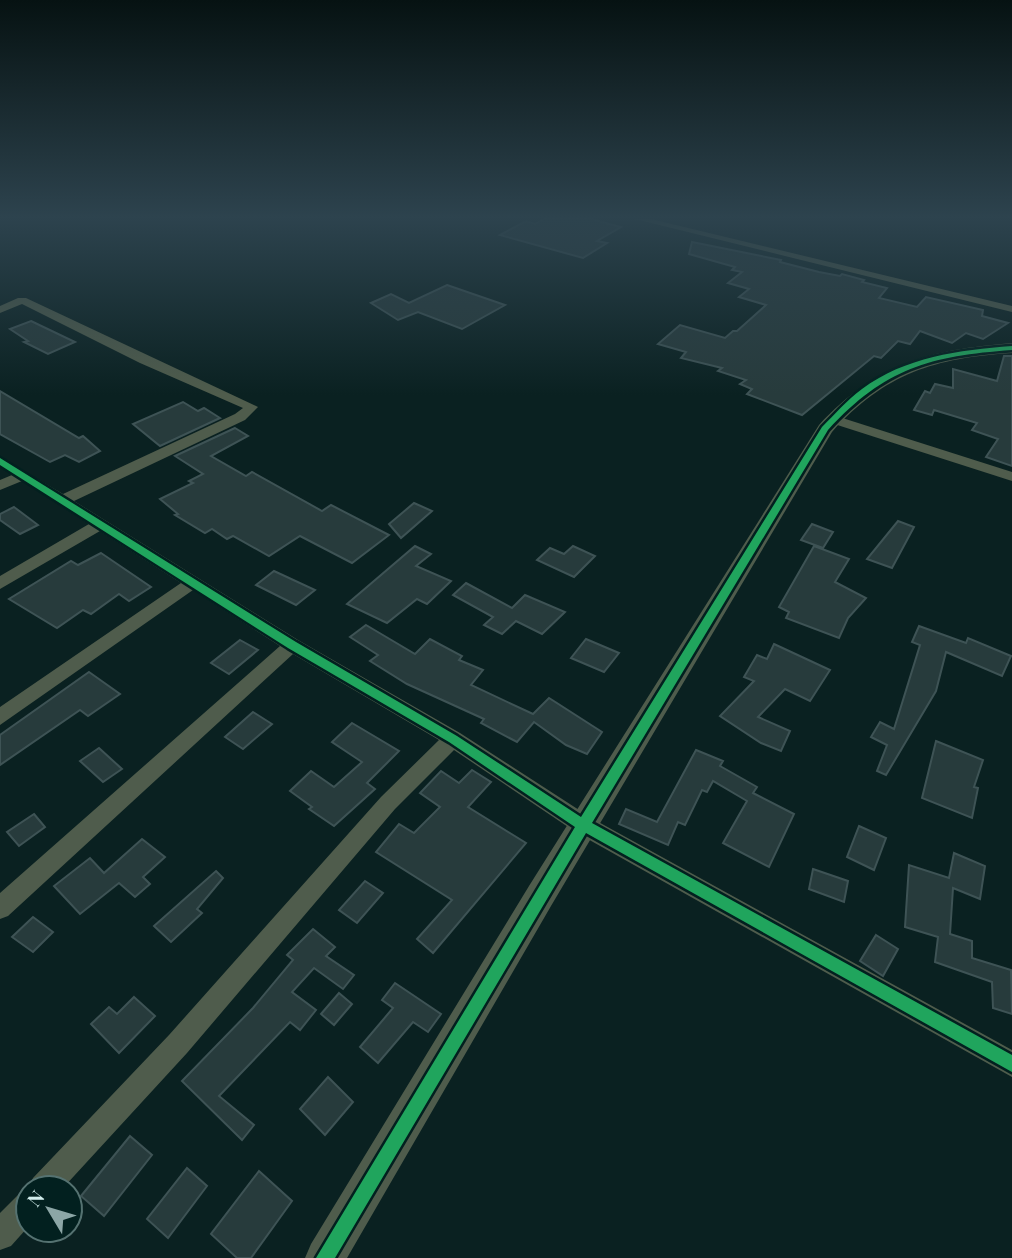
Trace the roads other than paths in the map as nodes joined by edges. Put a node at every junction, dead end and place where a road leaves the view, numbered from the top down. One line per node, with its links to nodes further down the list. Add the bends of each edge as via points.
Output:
1 (883, 278): 4 (street)
2 (0, 293): 3 (street)
3 (22, 300): 5 (street); 12 (street, via 252,408)
4 (1012, 309)
5 (0, 310)
6 (1012, 348): 7 (street, via 920,361 861,391)
7 (833, 419): 10 (street); 19 (street)
8 (0, 461): 9 (street)
9 (22, 475): 11 (street); 12 (street)
10 (1012, 477)
11 (0, 486)
12 (63, 500): 13 (street)
13 (100, 524): 14 (street); 15 (street)
14 (193, 582): 16 (street); 17 (street)
15 (0, 583)
16 (292, 645): 18 (street); 20 (street)
17 (0, 717)
18 (453, 739): 19 (street); 22 (street, via 387,803 178,1044)
19 (585, 827): 21 (street); 25 (street)
20 (0, 908)
21 (1012, 1064)
22 (56, 1174)
23 (14, 1220): 24 (street)
24 (0, 1235)
25 (325, 1258)

